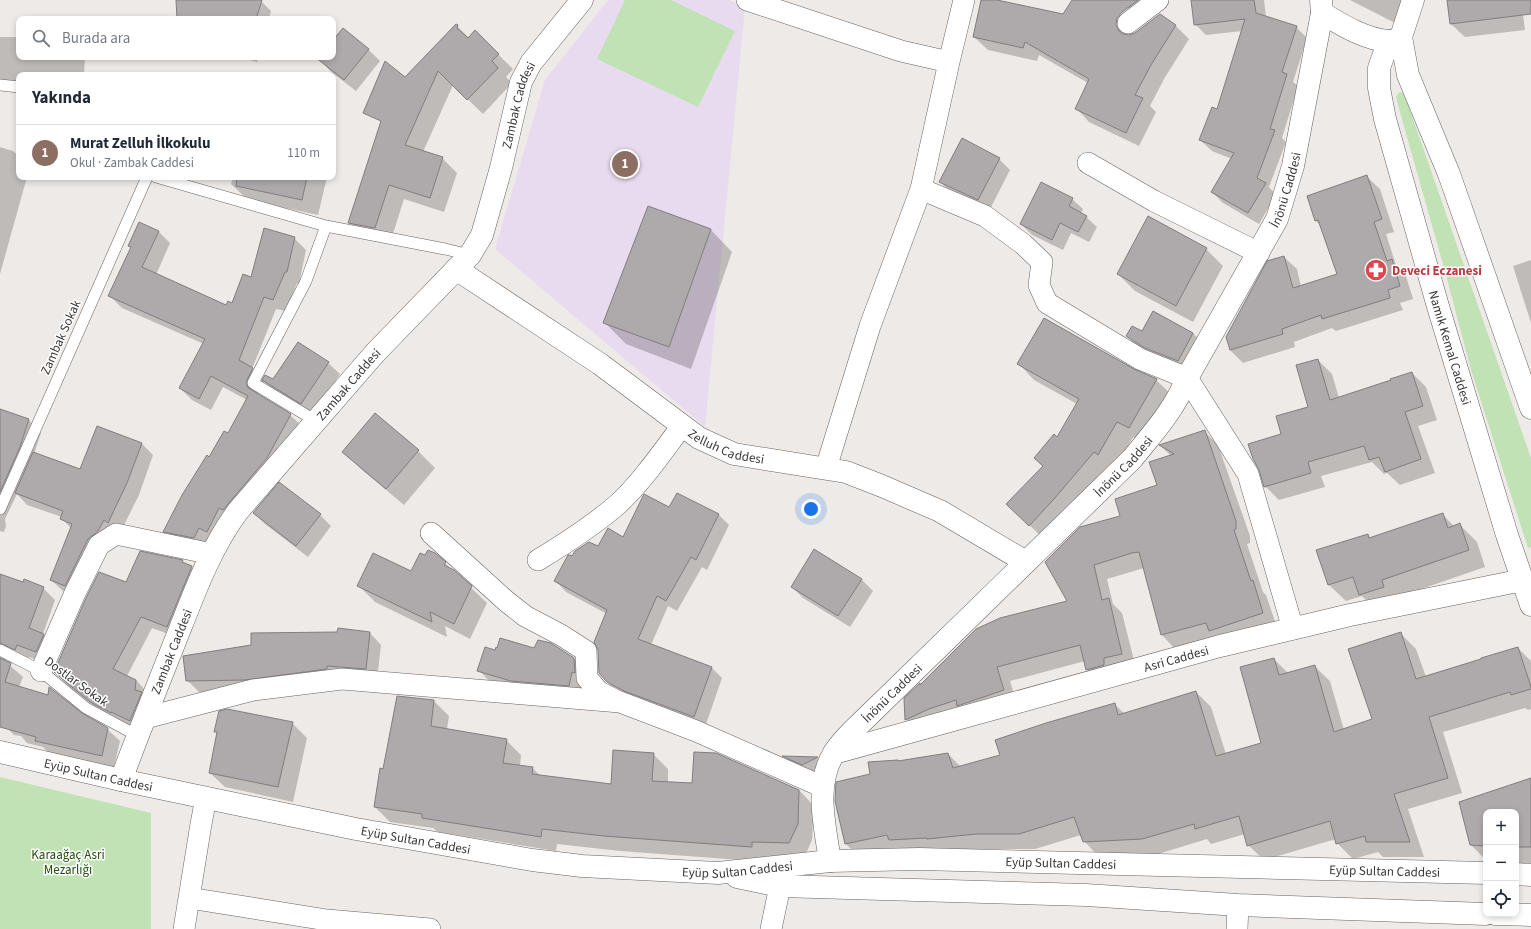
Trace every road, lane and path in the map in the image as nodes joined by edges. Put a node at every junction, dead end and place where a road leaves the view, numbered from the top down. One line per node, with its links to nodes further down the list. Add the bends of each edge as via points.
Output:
1 (582, 0): 18 (street, Zambak Caddesi, via 531,63 521,82 482,235)
2 (747, 0): 9 (street, via 901,51)
3 (964, 0): 9 (street)
4 (1158, 0): 7 (street)
5 (1413, 0): 8 (street, Namık Kemal Caddesi)
6 (1322, 7): 8 (street, via 1357,32 1374,38); 17 (street, İnönü Caddesi, via 1292,173 1277,219)
7 (1128, 23)
8 (1396, 39): 20 (street, via 1449,174); 29 (street, Namık Kemal Caddesi, via 1384,54 1379,68 1379,88 1385,119 1507,535)
9 (949, 62): 15 (street)
10 (0, 85): 11 (lane)
11 (16, 87)
12 (1088, 163): 17 (street, via 1154,201)
13 (145, 180): 24 (lane, Zambak Sokak)
14 (166, 180): 16 (lane)
15 (921, 189): 19 (street, via 985,216 1023,244 1042,262 1039,284 1047,303 1140,359); 23 (street, via 870,326)
16 (326, 226): 18 (lane, via 445,249); 21 (lane, via 306,281 253,383)
17 (1258, 253): 19 (street, İnönü Caddesi)
18 (463, 262): 21 (street, Zambak Caddesi, via 375,353); 22 (street, Zelluh Caddesi)
19 (1187, 378): 28 (street, İnönü Caddesi, via 1169,412 1132,459); 31 (street, via 1248,474)
20 (1531, 408)
21 (316, 420): 26 (street, Zambak Caddesi, via 238,511)
22 (682, 426): 23 (street, Zelluh Caddesi, via 699,438 734,454); 27 (street, via 648,471 619,503 584,532)
23 (826, 468): 28 (street, Zelluh Caddesi, via 846,472 940,511)
24 (0, 508)
25 (430, 533): 34 (street, via 525,616 561,634 586,651 587,678 599,692)
26 (212, 554): 33 (street, via 116,534 99,545); 35 (street, Zambak Caddesi)
27 (538, 560)
28 (1026, 562): 37 (street, İnönü Caddesi, via 870,714)
29 (1527, 579): 30 (street, Namık Kemal Caddesi); 31 (street, Asri Caddesi)
30 (1531, 605)
31 (1293, 629): 37 (street, Asri Caddesi, via 1220,646)
32 (0, 650): 33 (lane, Dostlar Sokak)
33 (41, 671): 35 (lane, Dostlar Sokak, via 86,708)
34 (620, 702): 35 (street, via 342,679 253,690); 39 (street)
35 (141, 727): 38 (street, Zambak Caddesi)
36 (0, 752): 38 (street, Eyüp Sultan Caddesi)
37 (834, 753): 39 (street, İnönü Caddesi, via 825,776)
38 (121, 780): 40 (street, Eyüp Sultan Caddesi)
39 (824, 787): 41 (street, İnönü Caddesi, via 823,811)
40 (206, 798): 42 (street, Eyüp Sultan Caddesi, via 356,829 532,860 582,866); 47 (street)
41 (830, 861): 42 (street, Eyüp Sultan Caddesi); 43 (street, Eyüp Sultan Caddesi, via 919,859)
42 (718, 873): 46 (street)
43 (1483, 873)
44 (1519, 874): 45 (street)
45 (1531, 875)
46 (780, 886): 48 (street, via 1086,895); 54 (street)
47 (188, 898): 52 (street); 53 (street, via 327,920)
48 (1238, 905): 49 (street); 55 (street)
49 (1483, 914)
50 (1519, 915): 51 (street)
51 (1531, 915)
52 (184, 929)
53 (430, 929)
54 (771, 929)
55 (1237, 929)

